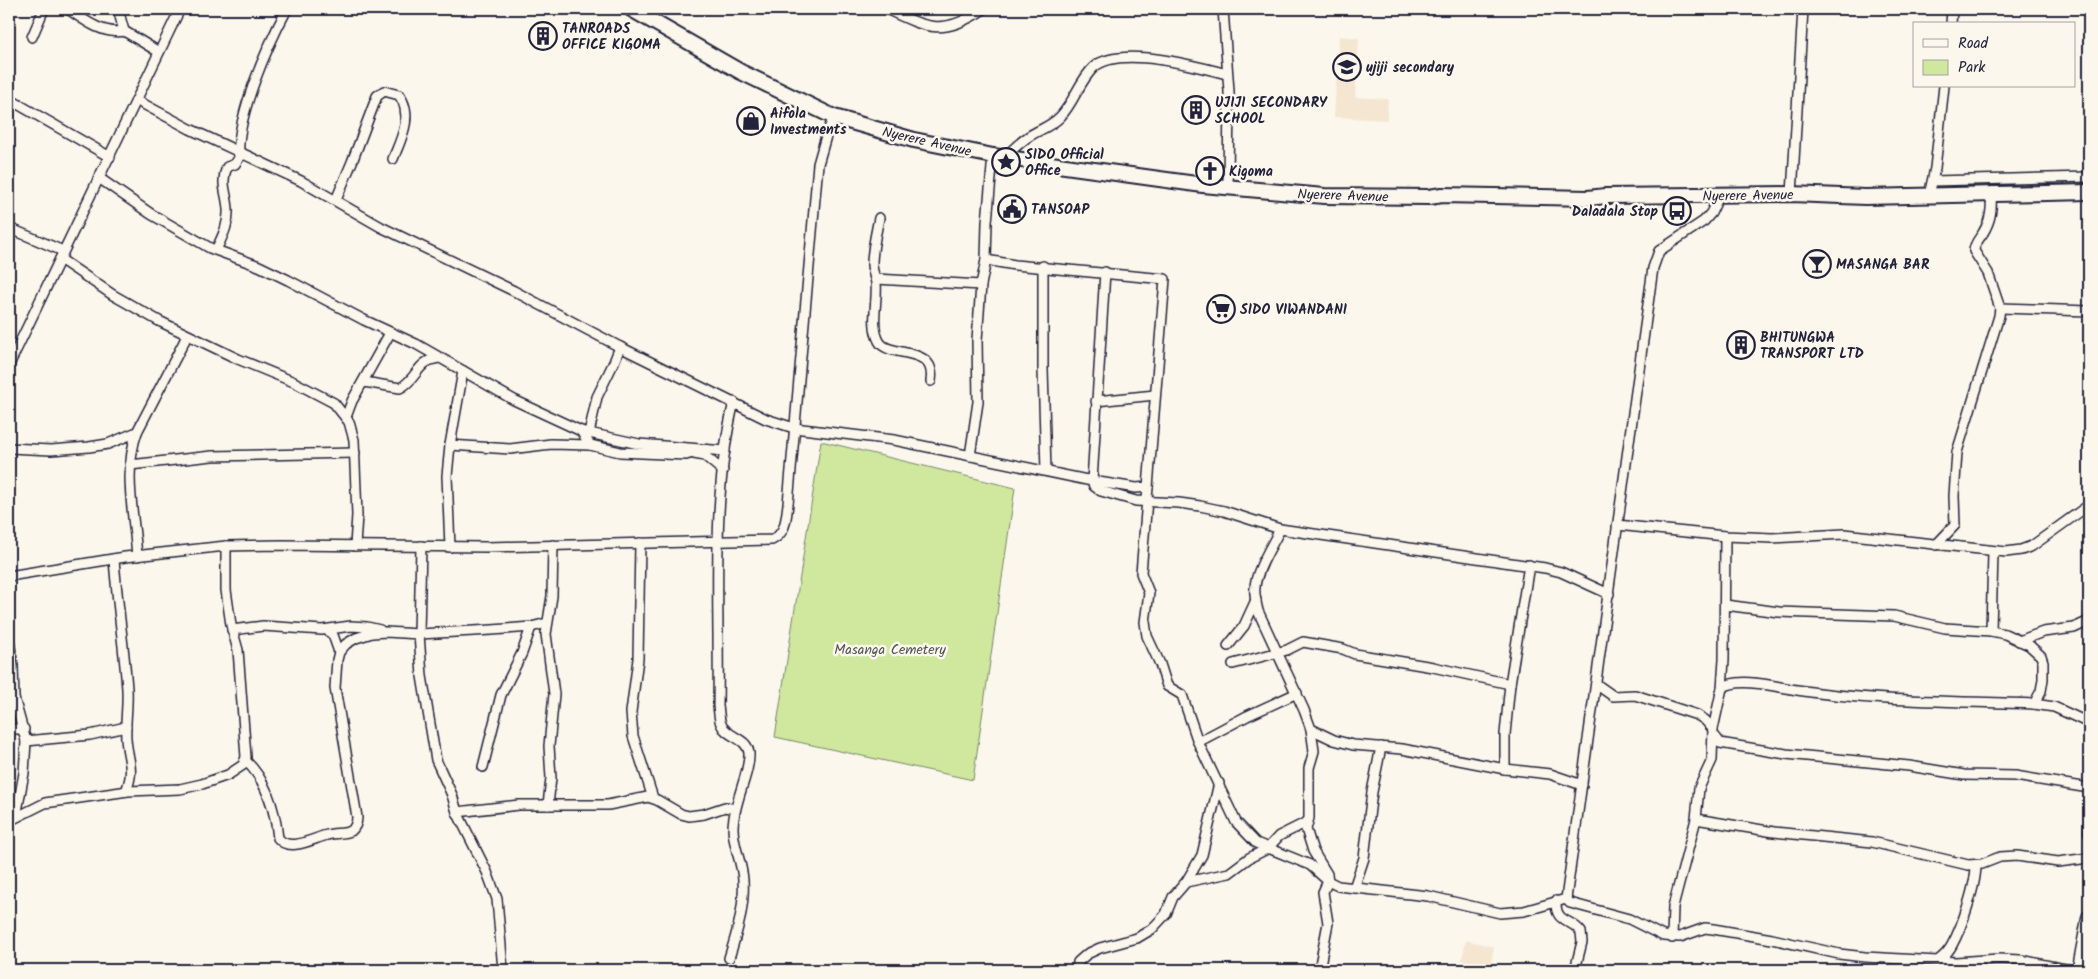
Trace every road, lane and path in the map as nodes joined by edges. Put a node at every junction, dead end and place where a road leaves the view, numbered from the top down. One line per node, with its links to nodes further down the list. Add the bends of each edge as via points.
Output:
1 (44, 9): 14 (street)
2 (68, 9): 13 (street, via 100,28)
3 (118, 9): 13 (street)
4 (180, 9): 15 (street)
5 (287, 9): 21 (street, via 250,98)
6 (631, 9): 20 (main road, Nyerere Avenue, via 742,72)
7 (886, 9): 8 (street, via 920,24 940,27 954,26)
8 (984, 9)
9 (1223, 9): 16 (street)
10 (1803, 9): 30 (street)
11 (1952, 9): 12 (street)
12 (1951, 22)
13 (124, 31): 15 (street)
14 (32, 37)
15 (159, 52): 19 (street)
16 (1227, 74): 23 (street, via 1142,57 1106,60 1088,75 1062,116); 28 (street)
17 (1944, 88): 27 (street)
18 (9, 99): 22 (street)
19 (136, 100): 21 (street); 22 (street)
20 (834, 117): 23 (main road, Nyerere Avenue, via 914,140); 59 (street, via 818,164)
21 (238, 151): 34 (street); 37 (street, via 236,164 226,167 224,174 228,218)
22 (110, 157): 26 (street)
23 (999, 157): 28 (main road, Nyerere Avenue); 39 (street, via 986,222)
24 (393, 159): 34 (street, via 404,129 405,105 399,95 384,91 377,96)
25 (2089, 177): 27 (street)
26 (99, 178): 37 (street, via 151,214); 38 (street)
27 (1933, 181): 33 (street)
28 (1228, 186): 32 (main road, Nyerere Avenue, via 1363,197)
29 (2089, 192): 31 (main road, Nyerere Avenue)
30 (1792, 194): 32 (main road, Nyerere Avenue); 33 (main road, Nyerere Avenue)
31 (1991, 194): 33 (main road, Nyerere Avenue); 44 (street, via 1992,212 1974,251 1988,273)
32 (1719, 196): 77 (street, via 1704,221 1664,246 1656,259)
33 (1929, 196)
34 (336, 200): 48 (street, via 381,227)
35 (879, 218): 42 (street, via 872,265)
36 (9, 228): 38 (street)
37 (216, 250): 46 (street, via 277,275)
38 (62, 255): 47 (street, via 113,295); 49 (street)
39 (986, 260): 40 (street); 43 (street)
40 (1043, 266): 41 (street); 72 (street)
41 (1105, 272): 55 (street, via 1165,279); 56 (street)
42 (876, 279): 43 (street); 53 (street, via 876,326 882,346 924,360 931,371)
43 (981, 286): 69 (street, via 977,340 978,402)
44 (2000, 308): 45 (street); 83 (street, via 1957,452 1955,525)
45 (2089, 310)
46 (390, 333): 50 (street); 54 (street)
47 (187, 336): 58 (street, via 318,394 334,403); 60 (street)
48 (620, 347): 57 (street); 61 (street)
49 (12, 351): 51 (street)
50 (440, 358): 52 (street); 54 (street, via 429,359 400,388)
51 (9, 365)
52 (463, 370): 61 (street, via 514,400); 62 (street)
53 (931, 380)
54 (364, 382): 58 (street)
55 (1155, 395): 56 (street); 74 (street)
56 (1096, 401): 73 (street)
57 (734, 402): 59 (street, via 766,419); 66 (street)
58 (346, 417): 67 (street)
59 (794, 428): 69 (street, via 894,440); 80 (street, via 786,519 780,536 772,540)
60 (137, 432): 64 (street, via 108,444 89,447 51,450); 70 (street)
61 (585, 432): 63 (street); 65 (street, via 639,444)
62 (450, 444): 63 (street, via 510,449 551,444); 87 (street, via 447,492)
63 (590, 445): 68 (street, via 620,452)
64 (9, 448)
65 (703, 450): 66 (street); 68 (street)
66 (725, 451): 71 (street)
67 (355, 453): 70 (street, via 212,456); 85 (street)
68 (691, 454): 71 (street, via 705,456)
69 (970, 456): 72 (street)
70 (130, 465): 89 (street)
71 (723, 471): 80 (street)
72 (1046, 471): 73 (street)
73 (1092, 481): 74 (street, via 1136,488); 75 (street, via 1101,491)
74 (1148, 486): 75 (street)
75 (1147, 503): 78 (street, via 1200,506); 124 (street, via 1141,573 1149,593 1145,622 1147,636 1167,686 1182,696)
76 (2089, 505): 88 (street, via 2032,546)
77 (1617, 525): 79 (street); 93 (street)
78 (1280, 529): 91 (street); 94 (street, via 1258,575)
79 (1724, 536): 83 (street, via 1784,538 1844,534); 95 (street)
80 (719, 542): 81 (street); 137 (street, via 719,717 725,730 743,742 748,753)
81 (640, 543): 82 (street); 135 (street, via 638,659 631,712 633,736)
82 (553, 545): 87 (street); 97 (street, via 552,596)
83 (1936, 545): 88 (street)
84 (226, 546): 85 (street); 89 (street); 99 (street, via 226,590)
85 (355, 546): 86 (street)
86 (421, 546): 87 (street); 103 (street)
87 (450, 546)
88 (1993, 552): 101 (street)
89 (137, 556): 90 (street)
90 (114, 559): 92 (street); 118 (street, via 128,702)
91 (1529, 565): 93 (street, via 1561,572); 110 (street)
92 (9, 576)
93 (1609, 594): 111 (street)
94 (1256, 600): 106 (street, via 1244,626); 108 (street)
95 (1725, 606): 101 (street, via 1779,612 1894,616 1945,628); 112 (street)
96 (2089, 621): 105 (street, via 2074,628 2043,632)
97 (547, 623): 98 (street); 136 (street, via 546,647 554,682)
98 (531, 627): 103 (street); 127 (street, via 501,695)
99 (232, 630): 100 (street, via 263,626); 126 (street, via 238,650)
100 (327, 630): 102 (street, via 351,626); 107 (street, via 334,635)
101 (1991, 631): 105 (street)
102 (386, 632): 103 (street); 107 (street, via 356,638)
103 (419, 634): 138 (street, via 422,676 436,760)
104 (9, 640): 114 (street)
105 (2019, 641): 115 (street, via 2036,651 2043,662 2041,691)
106 (1228, 646)
107 (339, 652): 126 (street, via 335,688 357,816 350,832 326,835 305,843 280,841 266,790)
108 (1276, 652): 109 (street); 110 (street, via 1303,642); 113 (street)
109 (1233, 664)
110 (1510, 684): 128 (street)
111 (1596, 684): 122 (street, via 1613,696 1635,695 1697,716 1705,720); 131 (street)
112 (1722, 688): 115 (street, via 1727,684 1746,683 1844,696); 122 (street)
113 (1296, 694): 121 (street); 124 (street)
114 (15, 700): 116 (street); 120 (street)
115 (2034, 704): 117 (street, via 2054,707)
116 (9, 708)
117 (2089, 723)
118 (126, 727): 123 (street, via 90,735); 129 (street)
119 (9, 729): 120 (street)
120 (24, 729): 123 (street)
121 (1311, 729): 125 (street, via 1353,745); 141 (street, via 1314,751 1309,768)
122 (1713, 732): 132 (street, via 1722,744 1786,754 1964,775 2023,777); 140 (street, via 1712,760 1699,788)
123 (26, 741): 139 (street, via 24,773)
124 (1198, 742): 130 (street)
125 (1381, 747): 128 (street); 151 (street, via 1364,858)
126 (246, 761): 133 (street, via 228,775 202,784 180,789)
127 (483, 767)
128 (1505, 769): 131 (street, via 1550,774)
129 (132, 773): 133 (street); 134 (street)
130 (1219, 783): 144 (street, via 1229,810); 150 (street, via 1202,855)
131 (1582, 785): 152 (street)
132 (2089, 788)
133 (146, 789): 134 (street)
134 (126, 792): 139 (street, via 45,803)
135 (653, 798): 136 (street, via 608,805); 137 (street, via 689,816 725,807)
136 (548, 805): 138 (street, via 497,806)
137 (735, 808): 156 (street, via 734,840 741,865 743,897)
138 (457, 812): 158 (street, via 497,899)
139 (13, 819)
140 (1696, 819): 148 (street, via 1774,832 1872,842); 155 (street, via 1673,907)
141 (1307, 822): 145 (street, via 1280,836); 149 (street, via 1313,851)
142 (2089, 829): 143 (street)
143 (2089, 833)
144 (1251, 839): 145 (street); 146 (street)
145 (1267, 849): 146 (street); 149 (street, via 1310,865)
146 (1249, 858): 150 (street, via 1229,873)
147 (2089, 858): 148 (street, via 2058,862 2000,857)
148 (1976, 865): 157 (street, via 1970,898 1954,942)
149 (1328, 881): 151 (street); 160 (street, via 1323,892 1328,923)
150 (1186, 882): 159 (street, via 1173,897 1166,914 1152,929 1137,938 1087,954 1078,962)
151 (1354, 888): 153 (street, via 1428,896 1500,913 1524,911)
152 (1566, 899): 153 (street); 155 (street, via 1570,903 1628,919)
153 (1556, 901): 161 (street, via 1557,914 1581,932 1582,942)
154 (2087, 916): 163 (street)
155 (1672, 938): 157 (street, via 1705,928 1840,954)
156 (730, 958)
157 (1939, 960): 162 (street, via 2021,960)
158 (503, 970)
159 (1077, 970)
160 (1319, 970)
161 (1575, 970)
162 (2070, 970)
163 (2077, 970)

